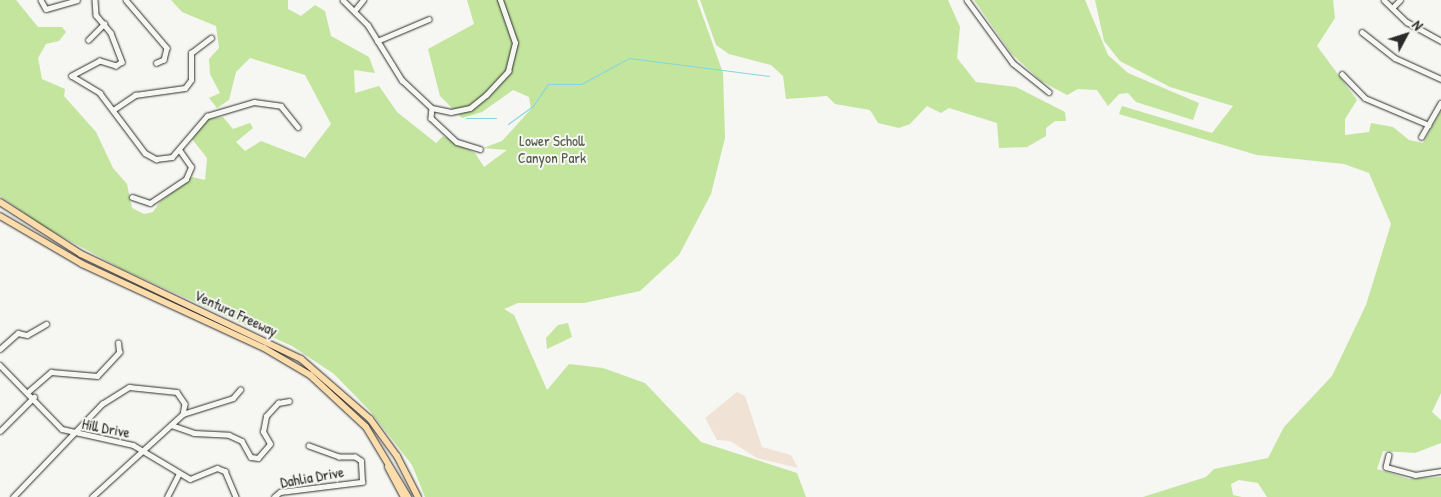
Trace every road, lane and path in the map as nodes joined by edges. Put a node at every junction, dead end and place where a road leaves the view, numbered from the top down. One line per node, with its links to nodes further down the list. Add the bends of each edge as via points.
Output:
1 (40, 0): 2 (street, via 49,8)
2 (77, 0)
3 (95, 0): 14 (street, via 96,14)
4 (126, 0): 20 (street, via 167,48 164,60)
5 (343, 0): 12 (street)
6 (363, 0): 12 (street)
7 (500, 0): 25 (street, via 515,43 503,79 463,110)
8 (967, 0): 23 (street, via 1008,57)
9 (1384, 0): 11 (street)
10 (1400, 0): 11 (street)
11 (1392, 8): 19 (street)
12 (355, 10): 18 (street)
13 (430, 19): 18 (street)
14 (104, 24): 17 (street); 26 (street, via 118,47 121,63 116,66 103,60 75,71 73,77 98,91)
15 (1362, 32): 22 (street, via 1394,58)
16 (211, 38): 26 (street, via 191,53 191,80 185,88 134,95)
17 (88, 40)
18 (377, 41): 25 (street, via 399,77)
19 (1441, 42)
20 (157, 62)
21 (1342, 74): 27 (street, via 1365,98)
22 (1441, 79)
23 (1049, 92)
24 (1441, 103): 27 (street)
25 (432, 108): 30 (street, via 431,118 457,142)
26 (113, 110): 31 (street, via 145,153 162,160)
27 (1429, 125): 29 (street)
28 (298, 127): 31 (street, via 281,106 254,102 207,116)
29 (1420, 138)
30 (480, 149)
31 (179, 150): 32 (street, via 191,167 186,179 150,203)
32 (132, 197)
33 (0, 202): 36 (highway, Ventura Freeway, via 81,254)
34 (0, 207): 36 (highway, via 78,256)
35 (0, 217): 60 (highway, Ventura Freeway, via 77,266 275,357 310,380 364,430); 61 (highway, via 82,264 264,348 310,375 366,427)
36 (189, 305): 41 (highway, Ventura Freeway, via 287,351)
37 (46, 324): 39 (street, via 27,335 18,333)
38 (118, 343): 43 (street, via 119,352 97,376 51,372)
39 (0, 349)
40 (0, 365): 43 (street, Hill Drive)
41 (336, 386): 62 (highway, via 389,450); 63 (highway, Ventura Freeway, via 385,438)
42 (240, 390): 46 (street, via 233,398)
43 (29, 392): 44 (street, Hill Drive)
44 (34, 397): 48 (street); 49 (street, Hill Drive, via 62,429)
45 (289, 401): 47 (street, via 278,403 266,416 263,432 270,444 258,458 251,457 242,441 229,435 194,433)
46 (183, 414): 47 (street); 49 (street, via 185,404 177,392 129,387 102,404)
47 (171, 425): 51 (street)
48 (0, 431)
49 (76, 436): 51 (street, Hill Drive); 55 (street)
50 (309, 446): 59 (street, Dahlia Drive, via 361,461 362,482 280,492)
51 (143, 449): 54 (street, Hill Drive); 56 (street)
52 (1389, 455): 53 (street, via 1386,467 1415,475)
53 (1441, 471)
54 (178, 476): 57 (street); 58 (street, via 190,479 217,468 225,471)
55 (13, 497)
56 (92, 497)
57 (167, 497)
58 (236, 497)
59 (274, 497)
60 (404, 497)
61 (408, 497)
62 (414, 497)
63 (418, 497)

